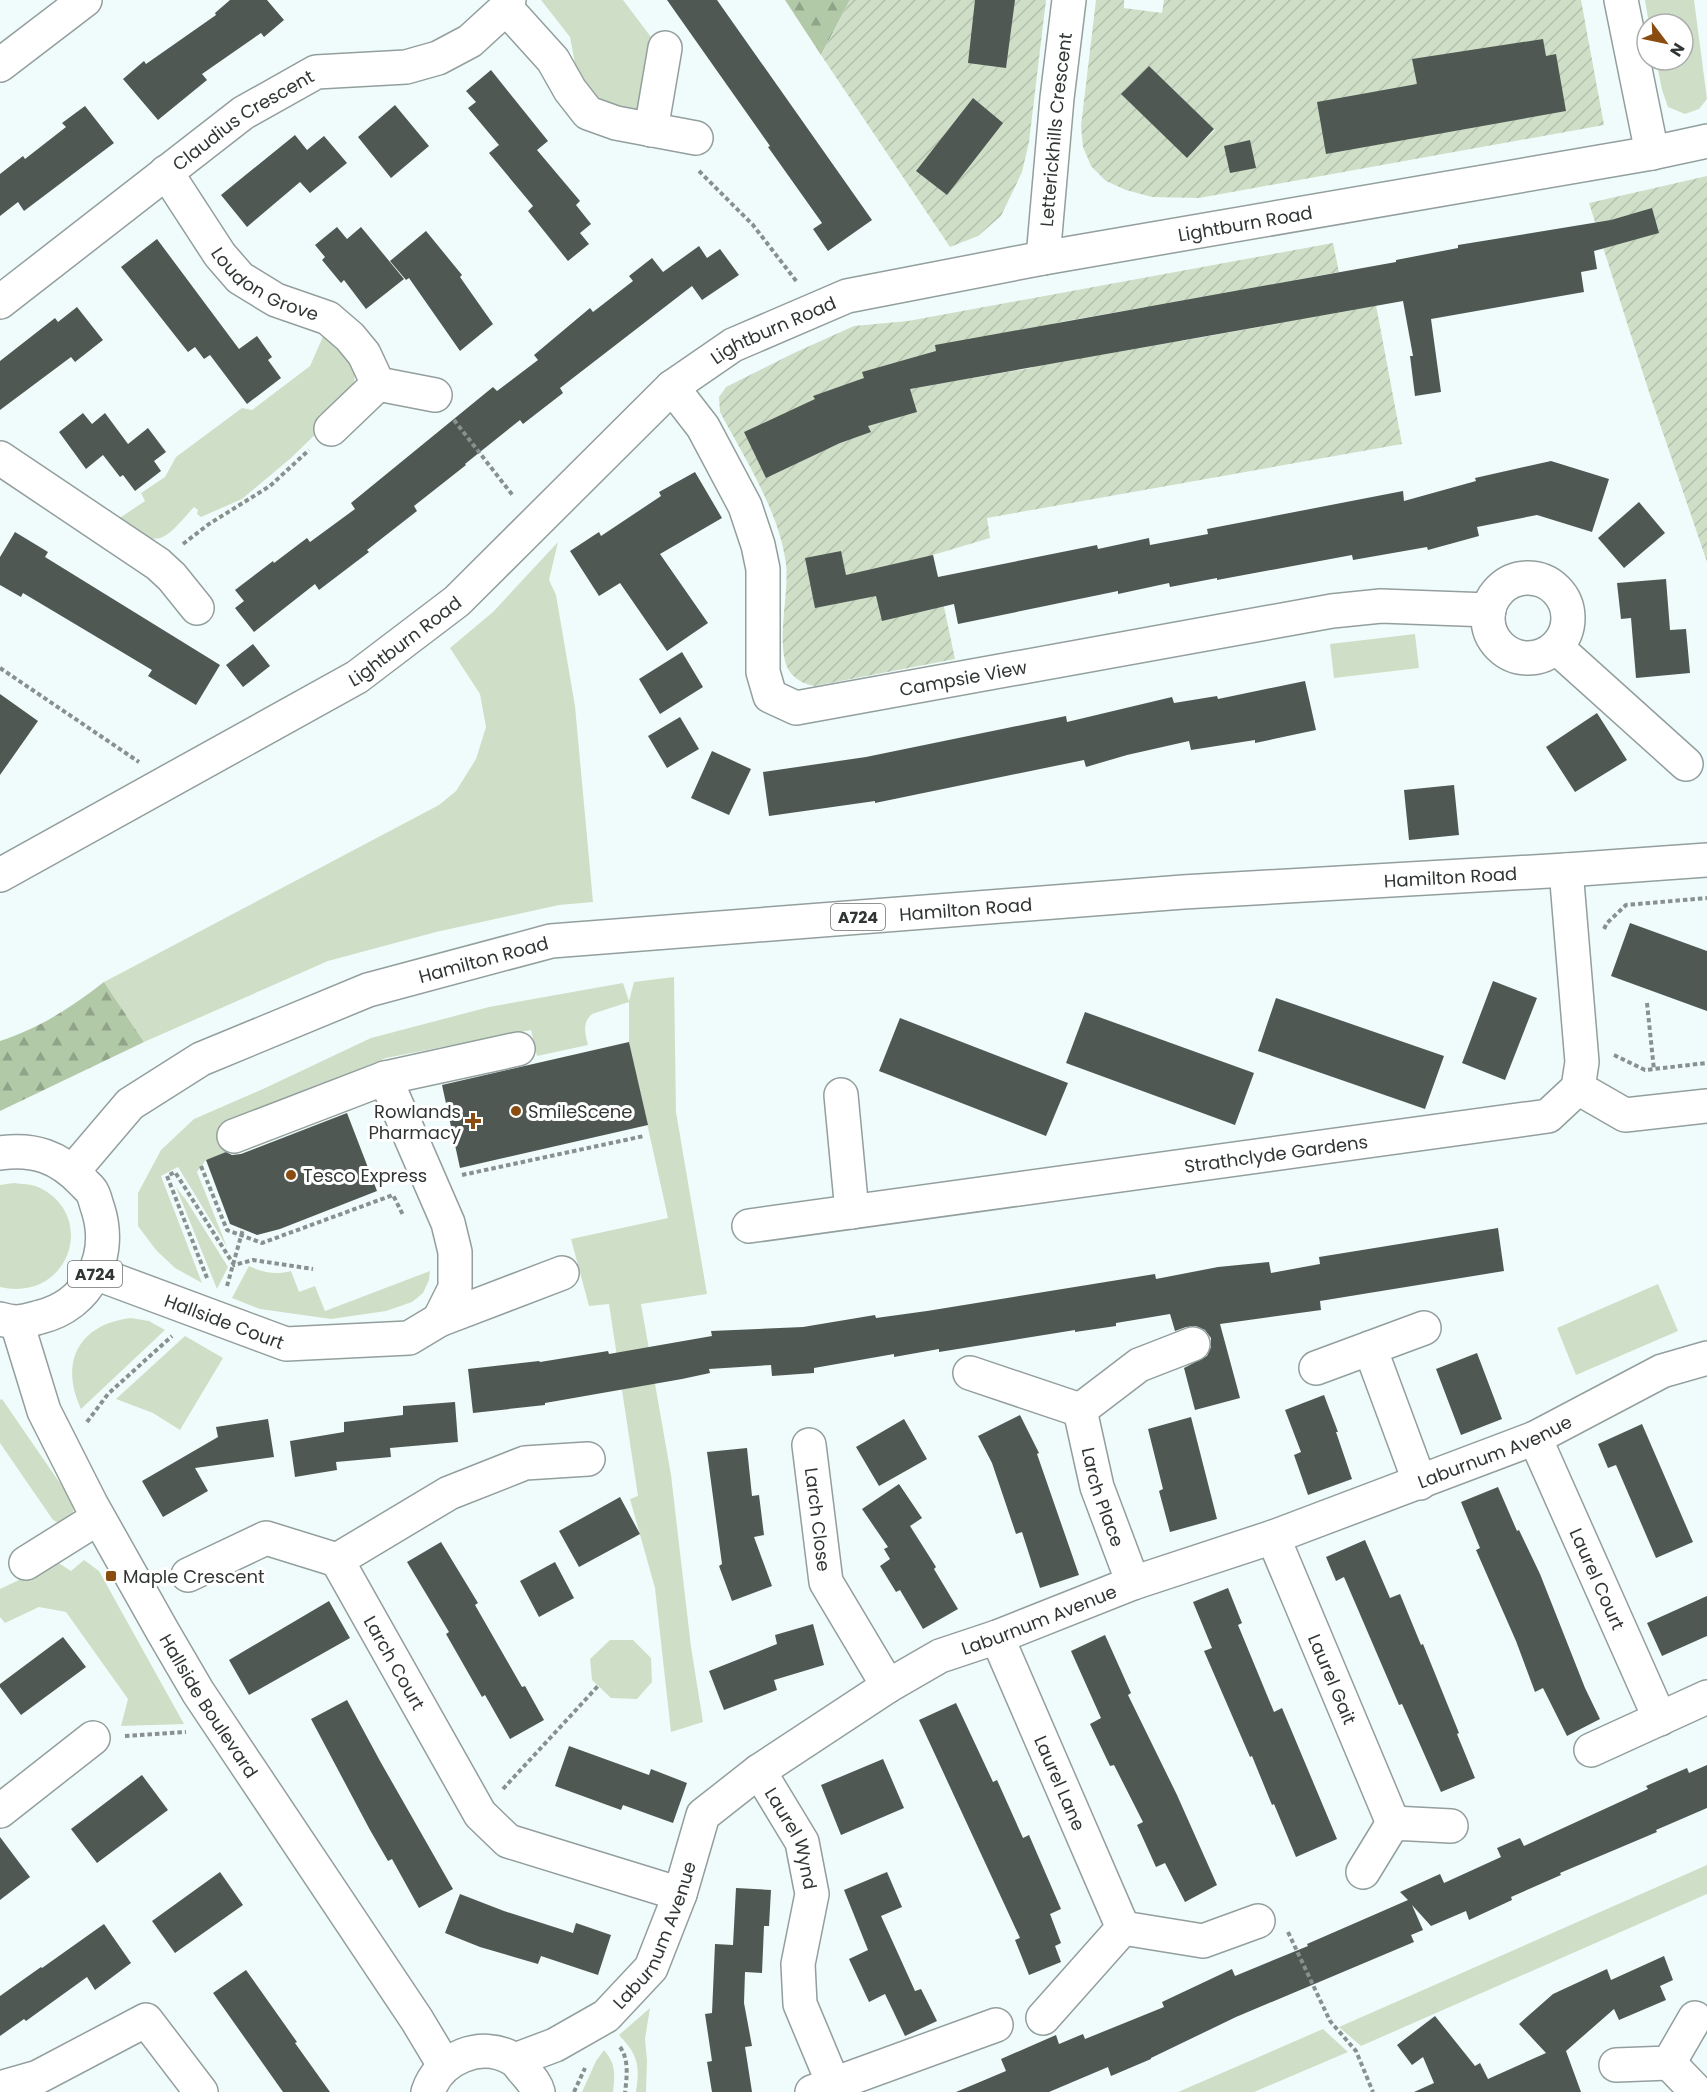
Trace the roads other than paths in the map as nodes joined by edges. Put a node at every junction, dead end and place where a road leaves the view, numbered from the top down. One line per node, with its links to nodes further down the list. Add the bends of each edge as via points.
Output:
1 (85, 0): 6 (street)
2 (1069, 0): 10 (street, Letterickhills Crescent)
3 (1621, 0): 8 (street)
4 (507, 4): 5 (street, via 553,60 588,113 676,135); 9 (street, Claudius Crescent, via 470,41 438,58 406,67 316,72 243,113)
5 (665, 48)
6 (0, 65)
7 (1707, 141): 8 (street, Lightburn Road)
8 (1652, 153): 10 (street, Lightburn Road)
9 (166, 172): 11 (street, Claudius Crescent); 12 (street, Loudon Grove, via 220,255 240,278 276,300 328,318 364,354)
10 (1043, 258): 13 (street, Lightburn Road, via 847,296 733,345)
11 (0, 302)
12 (378, 384): 14 (street); 15 (street)
13 (672, 387): 18 (street, Campsie View, via 703,427 745,506 763,569 763,672 770,696 796,708 1332,611 1381,606); 23 (street, Lightburn Road, via 457,601 357,677)
14 (435, 395)
15 (331, 429)
16 (0, 458): 17 (street, via 158,564)
17 (197, 609)
18 (1489, 610): 19 (street, via 1492,635 1509,654 1534,658); 19 (street, via 1493,599 1512,581 1540,579 1562,596 1567,608 1565,636)
19 (1556, 647): 20 (street)
20 (1686, 764)
21 (1707, 860): 22 (street, Hamilton Road / A724)
22 (1566, 870): 26 (street, via 1582,1062); 31 (street, Hamilton Road / A724, via 1183,892 551,941 368,990 201,1059 130,1104)
23 (0, 875)
24 (518, 1049): 25 (street)
25 (386, 1078): 29 (street); 36 (street, via 448,1223 455,1252 455,1288)
26 (1578, 1088): 28 (street, via 1625,1115); 32 (street, Strathclyde Gardens, via 1548,1116)
27 (841, 1095): 32 (street)
28 (1707, 1106)
29 (234, 1136)
30 (0, 1153): 31 (street, A724, via 47,1155)
31 (73, 1171): 35 (street, A724, via 92,1192 100,1217 103,1246)
32 (852, 1212): 33 (street, Strathclyde Gardens)
33 (749, 1226)
34 (562, 1273): 36 (street, Hallside Court)
35 (95, 1274): 36 (street, Hallside Court, via 286,1344 409,1338); 37 (street, A724, via 80,1295 56,1313)
36 (439, 1320)
37 (8, 1321): 49 (street, Hallside Boulevard, via 44,1411)
38 (1424, 1328): 40 (street)
39 (1193, 1344): 44 (street, via 1139,1365)
40 (1370, 1348): 42 (street); 48 (street)
41 (1707, 1358): 45 (street, Laburnum Avenue, via 1662,1371)
42 (1316, 1368)
43 (970, 1373): 44 (street)
44 (1080, 1410): 54 (street, Larch Place, via 1097,1487)
45 (1535, 1438): 48 (street, Laburnum Avenue); 58 (street, Laurel Court)
46 (809, 1445): 56 (street, Larch Close, via 825,1582)
47 (588, 1459): 51 (street, via 525,1463 449,1492)
48 (1420, 1483): 50 (street, Laburnum Avenue)
49 (98, 1518): 52 (street); 75 (street, Hallside Boulevard, via 198,1692 417,2020)
50 (1273, 1537): 54 (street, Laburnum Avenue); 63 (street, Laurel Gait)
51 (337, 1560): 53 (street, via 266,1538); 66 (street, Larch Court, via 480,1814 508,1841)
52 (26, 1563)
53 (188, 1575)
54 (1133, 1583): 55 (street, Laburnum Avenue)
55 (997, 1637): 56 (street, Laburnum Avenue, via 940,1656); 68 (street, Laurel Lane)
56 (888, 1686): 61 (street, Laburnum Avenue)
57 (1707, 1697): 58 (street)
58 (1660, 1719): 60 (street)
59 (93, 1738): 62 (street)
60 (1591, 1750)
61 (759, 1771): 66 (street, Laburnum Avenue, via 703,1815); 76 (street, Laurel Wynd, via 802,1842 812,1894 798,1964 800,2004)
62 (0, 1811)
63 (1393, 1823): 64 (street); 65 (street)
64 (1451, 1826)
65 (1363, 1872)
66 (680, 1894): 72 (street, Laburnum Avenue, via 651,1968 606,2016 555,2045)
67 (1273, 1925): 68 (street, via 1203,1941)
68 (1123, 1928): 69 (street)
69 (1043, 2018)
70 (1695, 2018): 73 (street)
71 (996, 2025): 76 (street)
72 (515, 2060): 75 (street, Hallside Boulevard, via 475,2051 455,2058); 79 (street)
73 (1668, 2063): 74 (street); 80 (street)
74 (1616, 2065)
75 (436, 2079)
76 (822, 2087)
77 (0, 2088): 78 (street, via 38,2076 146,2020)
78 (201, 2092)
79 (538, 2092)
80 (1697, 2092)

